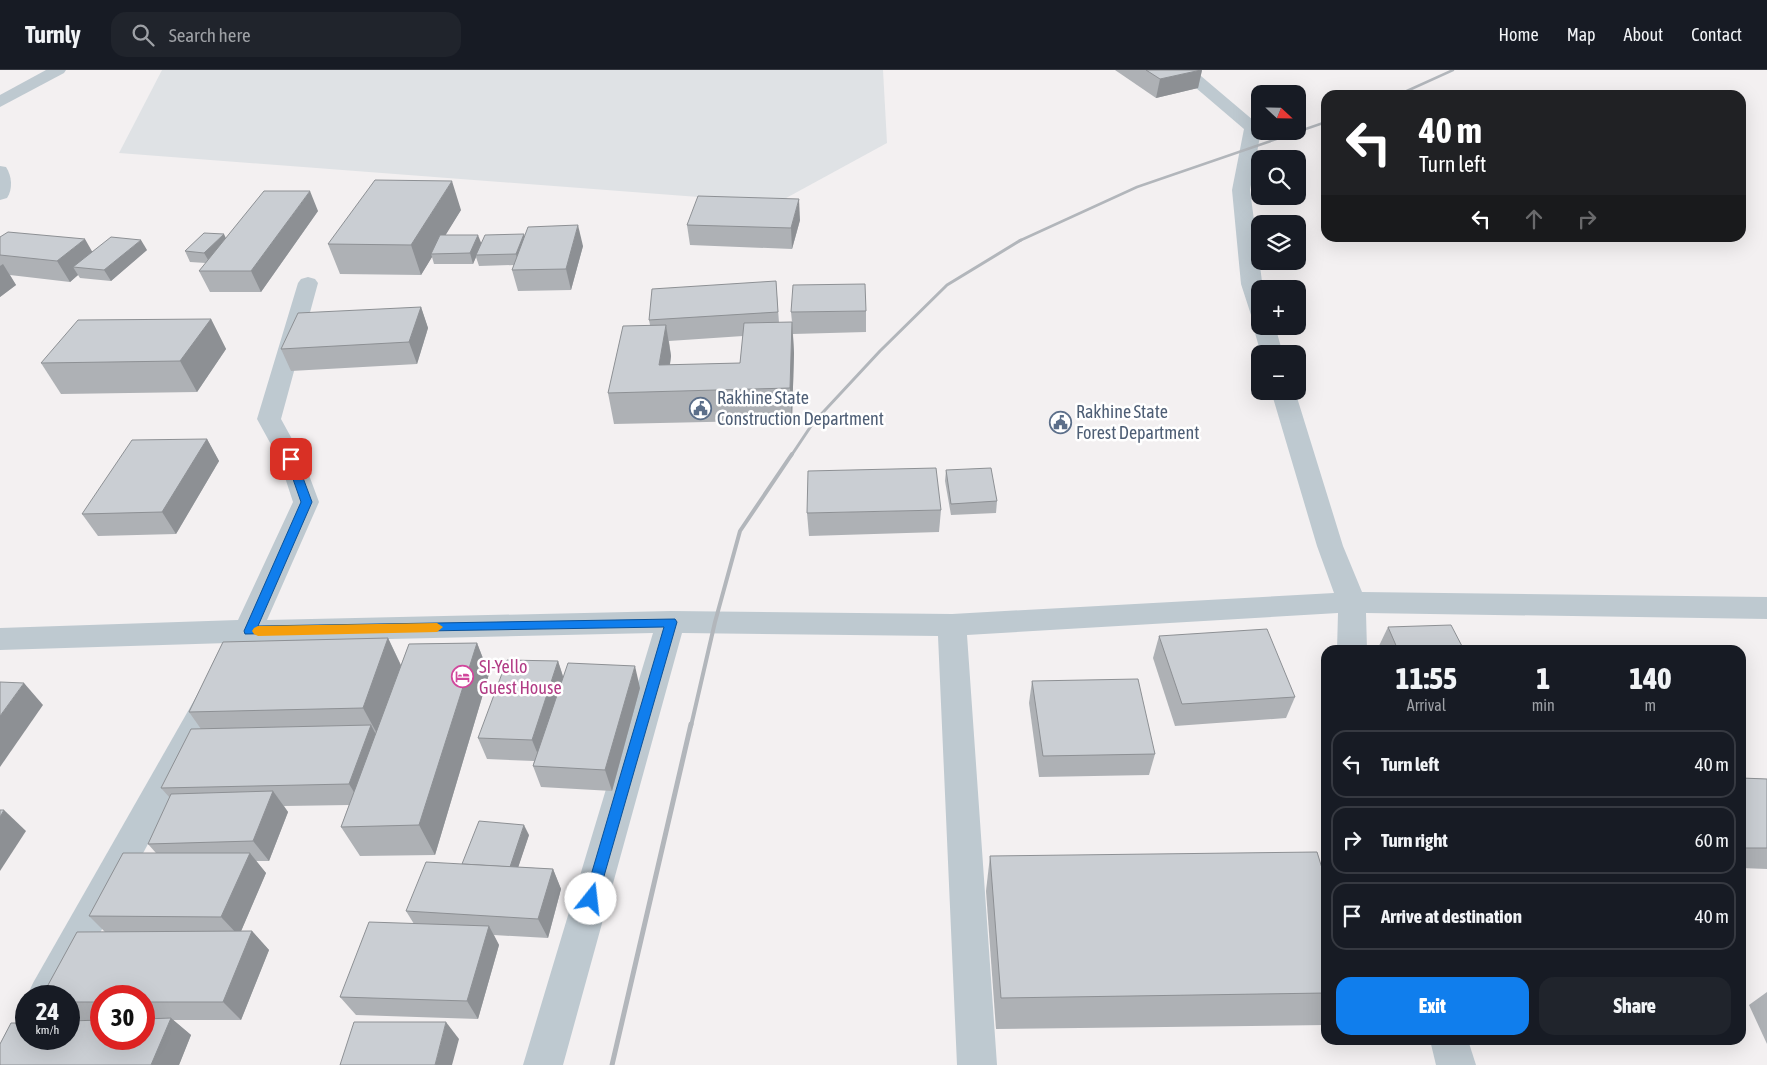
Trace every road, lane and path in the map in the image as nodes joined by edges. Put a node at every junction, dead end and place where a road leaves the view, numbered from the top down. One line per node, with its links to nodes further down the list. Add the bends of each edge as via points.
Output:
1 (58, 70): 3 (street)
2 (1179, 70): 7 (street, via 1195,79 1253,128 1241,190)
3 (0, 102)
4 (0, 171): 5 (street)
5 (0, 194)
6 (308, 283): 13 (street, via 269,419 291,459 306,502)
7 (1251, 284)
8 (1286, 400): 9 (street, via 1330,546)
9 (1352, 602): 10 (street); 12 (street); 15 (street)
10 (1767, 608)
11 (671, 622): 12 (street); 13 (street); 18 (street)
12 (952, 626): 19 (street)
13 (250, 631): 14 (street); 16 (street)
14 (0, 639)
15 (1352, 645)
16 (52, 985)
17 (1450, 1045): 20 (street)
18 (543, 1065)
19 (977, 1065)
20 (1456, 1065)

